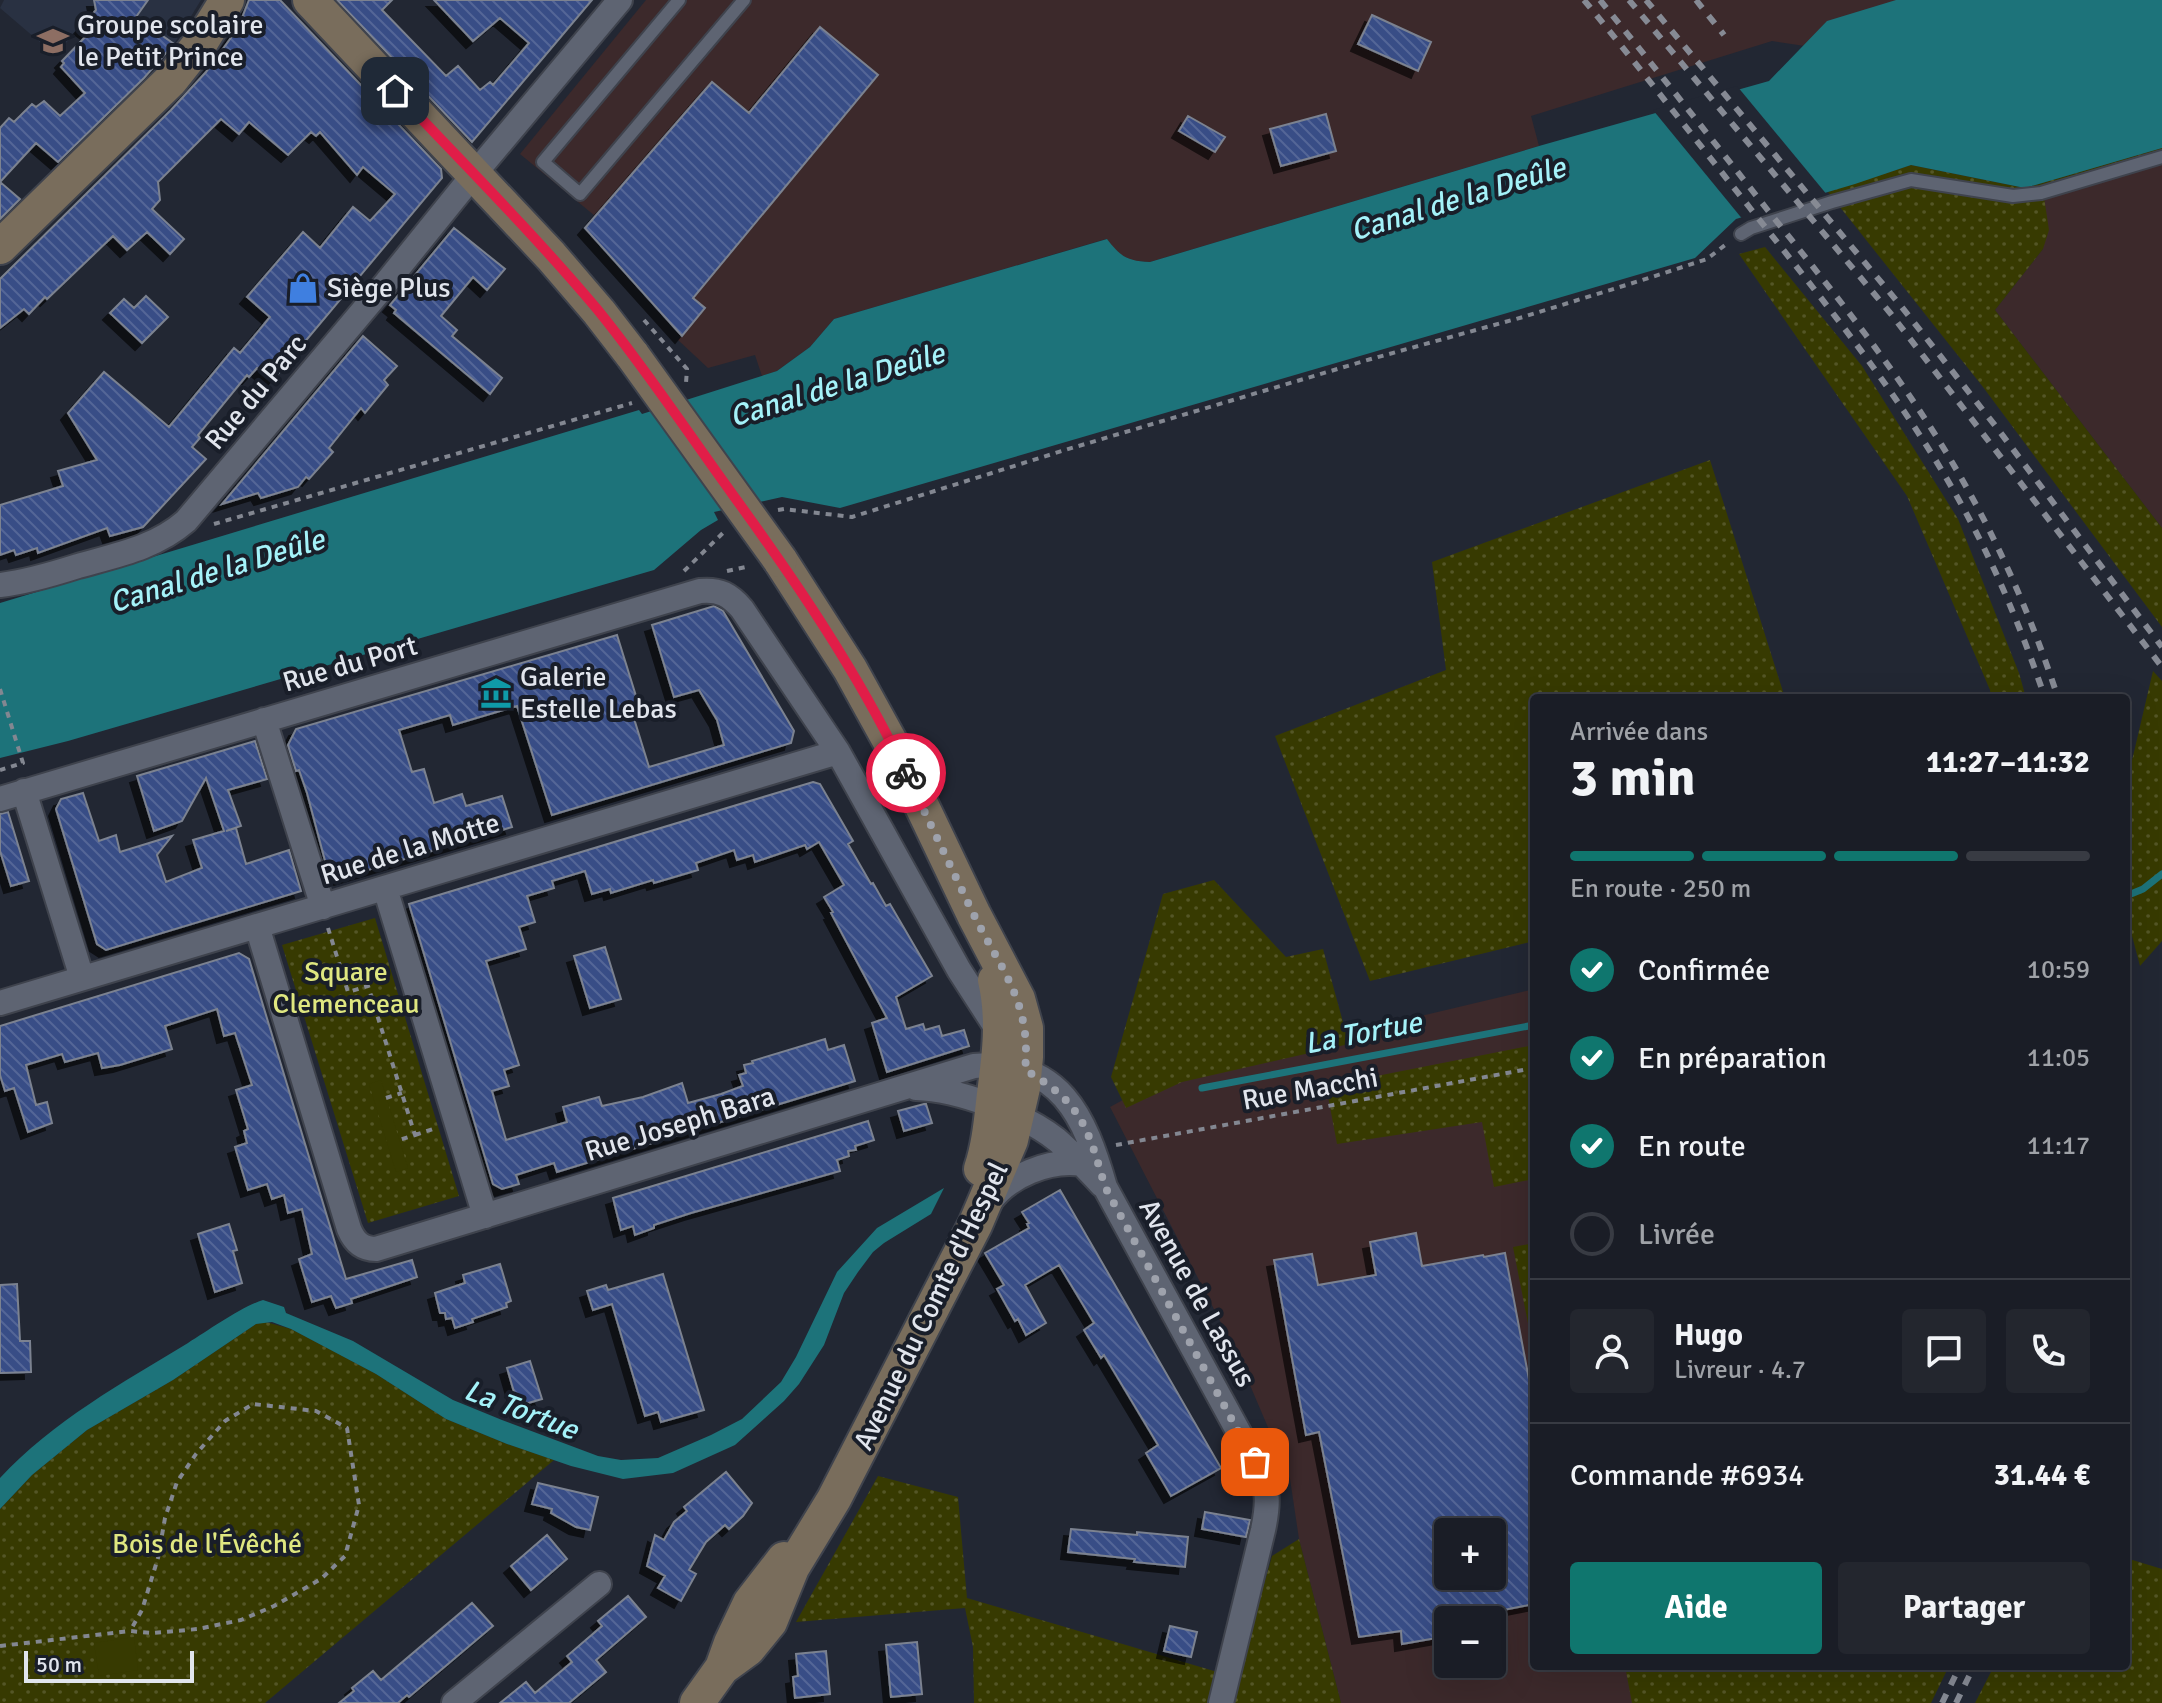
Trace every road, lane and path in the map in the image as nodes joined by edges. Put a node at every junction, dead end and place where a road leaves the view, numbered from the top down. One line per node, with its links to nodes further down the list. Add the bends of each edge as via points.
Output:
1 (227, 0): 9 (street, via 171,80)
2 (310, 0): 7 (street, Avenue du Comte d'Hespel)
3 (620, 0): 7 (street, Rue du Parc)
4 (679, 0): 5 (lane, via 543,162 580,194)
5 (744, 0)
6 (2162, 157): 8 (lane, via 2041,193 2013,196 1911,180)
7 (475, 174): 15 (street, Rue du Parc); 17 (street, Avenue du Comte d'Hespel, bridge, via 633,356)
8 (1741, 234): 13 (path, via 1707,259 1652,277 852,517)
9 (0, 247)
10 (638, 314): 11 (path, via 687,369)
11 (686, 387)
12 (641, 400): 15 (path, via 218,523)
13 (772, 512)
14 (736, 522): 16 (path)
15 (176, 530): 19 (street, Rue du Parc, via 136,550)
16 (715, 538)
17 (770, 562): 18 (path); 31 (street, Avenue du Comte d'Hespel, via 850,669 1018,999 1026,1028)
18 (718, 581): 21 (street, Rue du Port, via 700,591); 22 (street, Avenue de Lassus)
19 (0, 585)
20 (0, 689): 23 (path, via 23,763)
21 (264, 720): 24 (street, Rue du Port); 27 (street)
22 (838, 752): 26 (street, Rue de la Motte); 31 (street, Avenue de Lassus)
23 (0, 770)
24 (24, 791): 25 (street, Rue du Port); 29 (street)
25 (0, 799)
26 (385, 888): 27 (street, Rue de la Motte); 39 (street)
27 (325, 916): 28 (street, Rue de la Motte); 34 (path, via 348,992 368,986)
28 (257, 926): 29 (street, Rue de la Motte); 39 (street, Rue Joseph Bara, via 357,1243 376,1249)
29 (82, 978): 30 (street, Rue de la Motte)
30 (0, 1003)
31 (1008, 1056): 33 (street, Rue Joseph Bara); 36 (street, Avenue du Comte d'Hespel); 38 (street, Avenue de Lassus, via 1070,1102 1079,1115)
32 (1530, 1069): 38 (path, Rue Macchi)
33 (894, 1089): 36 (street, Rue Joseph Bara, via 946,1091); 39 (street, Rue Joseph Bara)
34 (402, 1093): 35 (path); 37 (path, via 415,1135)
35 (386, 1098)
36 (1005, 1112): 38 (street, Avenue de Lassus); 40 (street, Avenue du Comte d'Hespel, via 1007,1154); 44 (street, Avenue du Comte d'Hespel, via 961,1219 791,1546 744,1615)
37 (399, 1140)
38 (1088, 1157): 40 (street, via 1022,1175 1000,1191); 47 (street, Avenue de Lassus, via 1264,1478 1267,1514)
39 (485, 1216)
40 (975, 1225): 44 (street, Avenue du Comte d'Hespel, via 834,1499 792,1568 770,1622 756,1641)
41 (599, 1584): 46 (street)
42 (130, 1631): 42 (path, via 198,1629 241,1620 321,1579 345,1556 359,1505 347,1428 316,1411 253,1404 225,1421 177,1482 147,1597); 43 (path)
43 (0, 1646)
44 (722, 1668): 45 (street, Avenue du Comte d'Hespel)
45 (703, 1701)
46 (454, 1703)
47 (1221, 1703)

